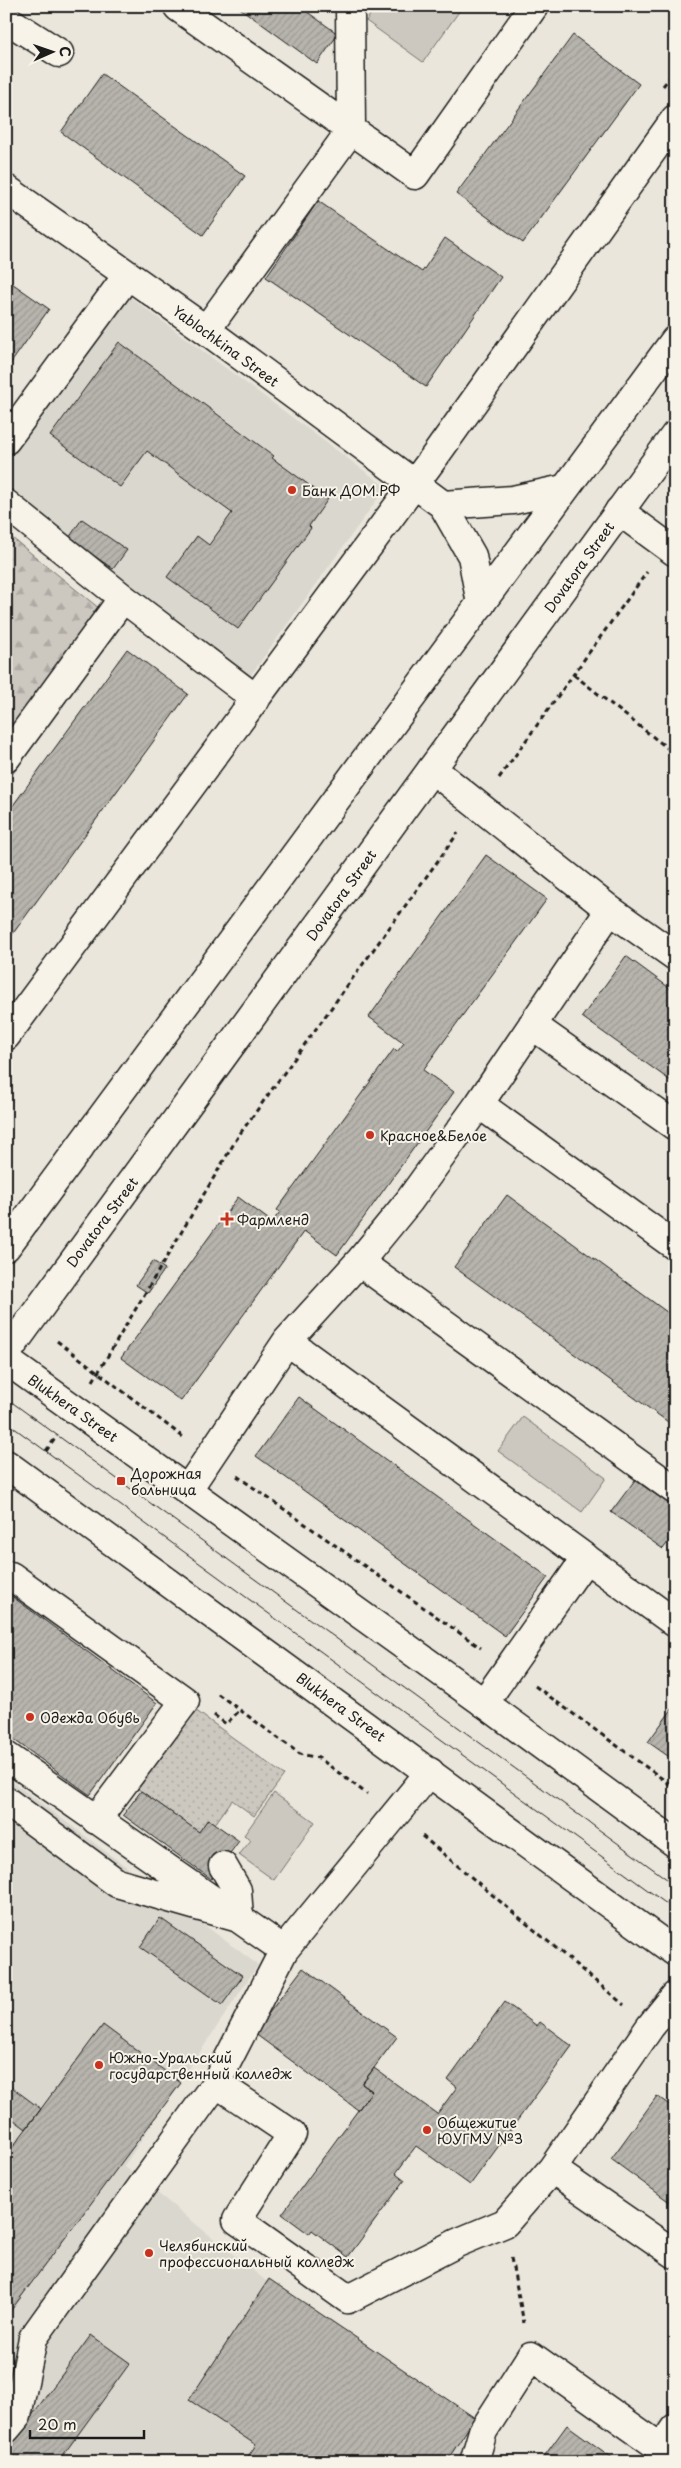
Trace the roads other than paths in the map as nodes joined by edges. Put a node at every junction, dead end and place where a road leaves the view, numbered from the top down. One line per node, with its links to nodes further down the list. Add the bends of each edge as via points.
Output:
1 (350, 6): 7 (main road)
2 (534, 6): 7 (main road, via 415,175)
3 (178, 7): 7 (main road)
4 (6, 19): 5 (main road)
5 (59, 53)
6 (675, 119): 14 (main road)
7 (351, 130): 10 (main road)
8 (6, 189): 9 (main road, Yablochkina Street)
9 (127, 276): 10 (main road, Yablochkina Street); 13 (main road)
10 (206, 330): 14 (main road, Yablochkina Street)
11 (675, 340): 15 (main road)
12 (675, 435): 18 (main road, Dovatora Street)
13 (6, 440)
14 (415, 483): 17 (main road, Yablochkina Street); 22 (main road)
15 (564, 490): 17 (main road, via 513,500); 21 (main road)
16 (6, 504): 20 (main road)
17 (443, 504): 21 (main road, via 472,556)
18 (619, 511): 19 (main road); 24 (main road, Dovatora Street)
19 (670, 549)
20 (123, 598): 22 (main road); 23 (main road)
21 (481, 604): 32 (main road)
22 (256, 699): 28 (main road)
23 (6, 758)
24 (432, 770): 25 (main road); 35 (main road, Dovatora Street)
25 (610, 910): 26 (main road); 27 (main road)
26 (675, 956)
27 (532, 1025): 29 (main road); 30 (main road)
28 (6, 1036)
29 (479, 1104): 31 (main road); 33 (main road, via 409,1201)
30 (675, 1126)
31 (675, 1246)
32 (6, 1247)
33 (359, 1262): 34 (main road); 39 (main road)
34 (287, 1341): 38 (main road); 40 (main road)
35 (6, 1354)
36 (6, 1360): 38 (main road, Blukhera Street)
37 (6, 1464): 45 (main road, Blukhera Street)
38 (188, 1489): 43 (main road, Blukhera Street)
39 (675, 1490)
40 (586, 1558): 42 (main road); 43 (main road)
41 (6, 1577): 47 (main road, via 11,1576 185,1701)
42 (675, 1623)
43 (484, 1703): 48 (main road, Blukhera Street)
44 (6, 1756): 47 (main road)
45 (430, 1772): 51 (main road); 52 (main road, Blukhera Street)
46 (6, 1801): 50 (main road, via 117,1883)
47 (96, 1820): 50 (main road)
48 (675, 1843)
49 (222, 1866): 50 (main road, via 237,1890)
50 (239, 1918): 51 (main road)
51 (284, 1950): 54 (main road)
52 (675, 1952)
53 (675, 1996): 55 (main road)
54 (216, 2082): 55 (main road, via 292,2134 237,2220 348,2299 456,2243 504,2223); 58 (main road, via 33,2338 16,2416)
55 (552, 2169): 56 (main road)
56 (675, 2254)
57 (675, 2428): 59 (main road, via 661,2448 531,2356 483,2430)
58 (6, 2430)
59 (474, 2462)

